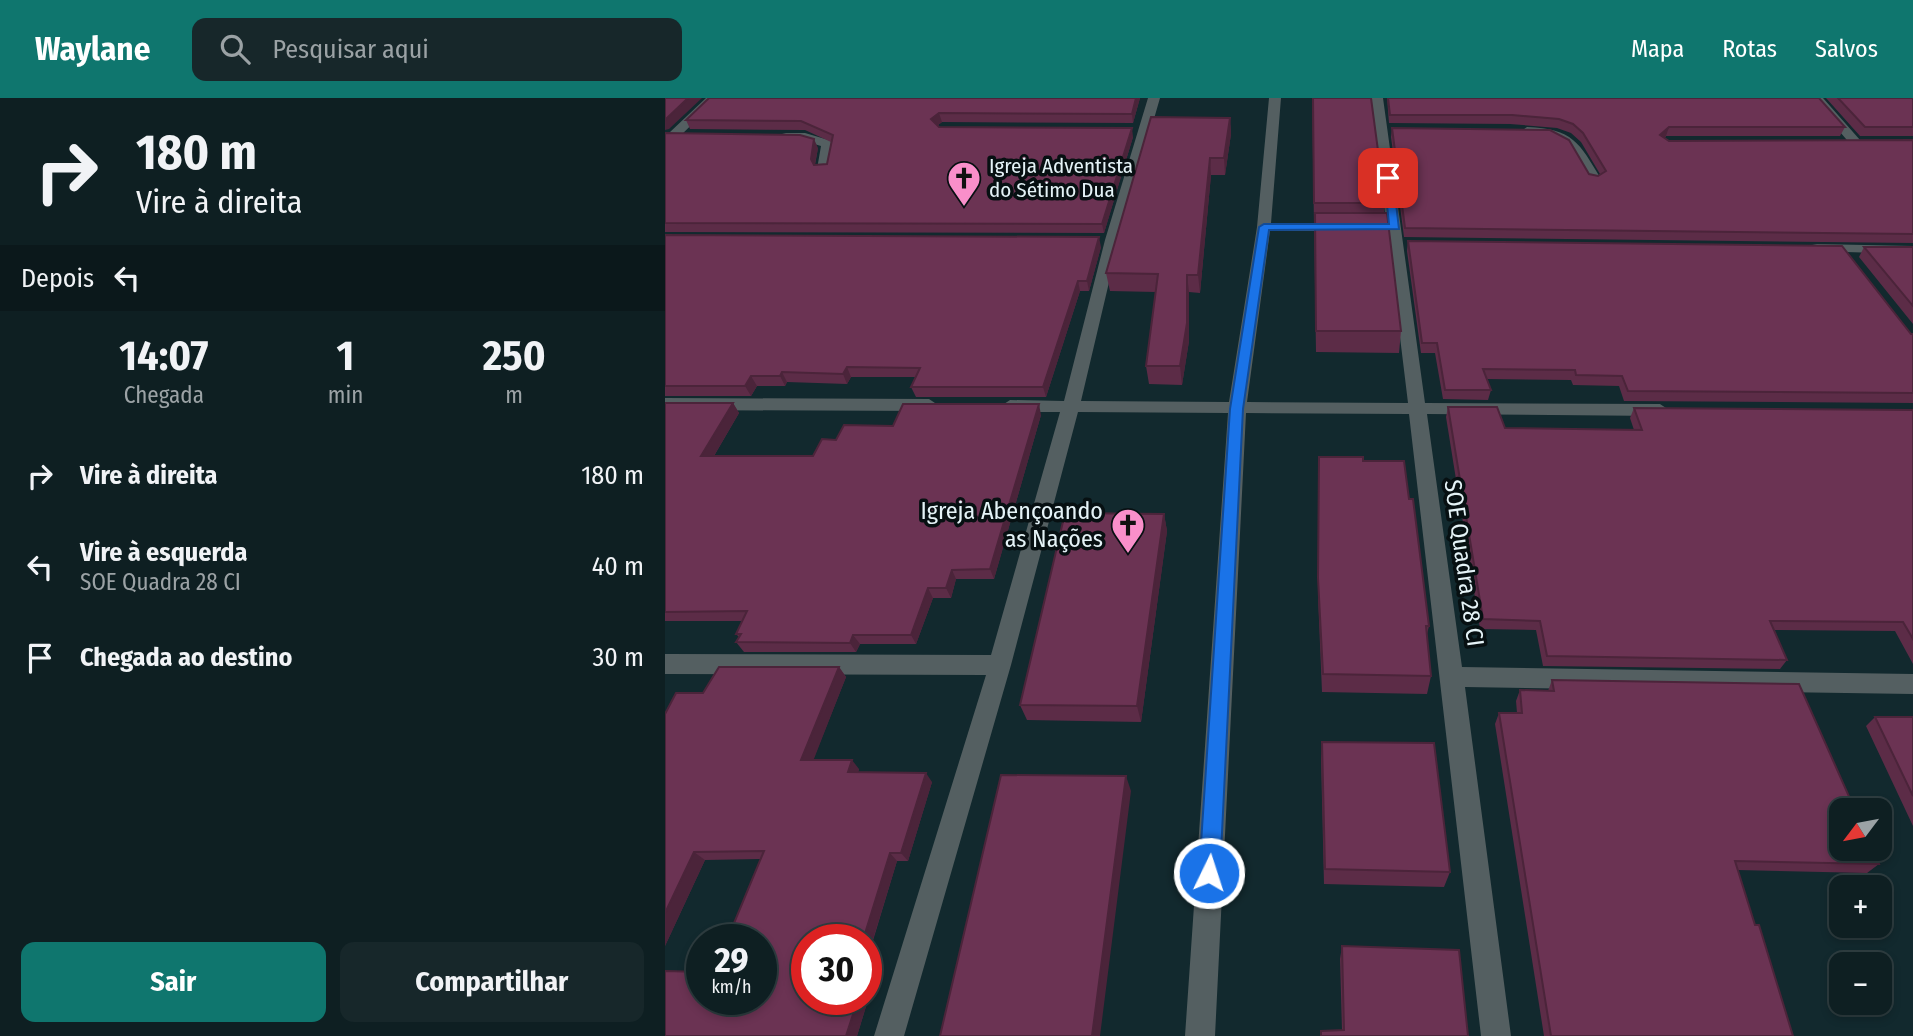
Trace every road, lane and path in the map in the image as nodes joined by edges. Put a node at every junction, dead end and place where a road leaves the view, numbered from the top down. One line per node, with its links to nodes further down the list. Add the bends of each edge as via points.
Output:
1 (712, 98): 7 (street)
2 (1154, 98): 22 (street, via 1139,130 1105,240)
3 (1275, 98): 13 (street)
4 (1377, 98): 24 (street, SOE Quadra 28 CI, via 1387,130)
5 (1817, 98): 10 (street)
6 (1511, 131): 12 (street, via 1553,131 1567,137)
7 (669, 136): 8 (street)
8 (699, 136)
9 (778, 137): 11 (street, via 805,137 828,144)
10 (1856, 143)
11 (823, 169)
12 (1594, 179)
13 (1264, 227): 14 (street); 23 (street)
14 (1356, 227)
15 (1800, 248): 16 (street)
16 (1842, 249): 17 (street); 18 (street)
17 (1913, 250)
18 (1858, 269)
19 (665, 404): 20 (street)
20 (949, 406)
21 (990, 406): 22 (street)
22 (1071, 406): 23 (street); 27 (street)
23 (1237, 409): 24 (street); 31 (street)
24 (1415, 410): 25 (street); 28 (street, SOE Quadra 28 CI)
25 (1678, 410)
26 (665, 664): 27 (street)
27 (1000, 665): 30 (street)
28 (1454, 677): 29 (street); 32 (street, SOE Quadra 28 CI)
29 (1913, 684)
30 (889, 1036)
31 (1200, 1036)
32 (1496, 1036)

